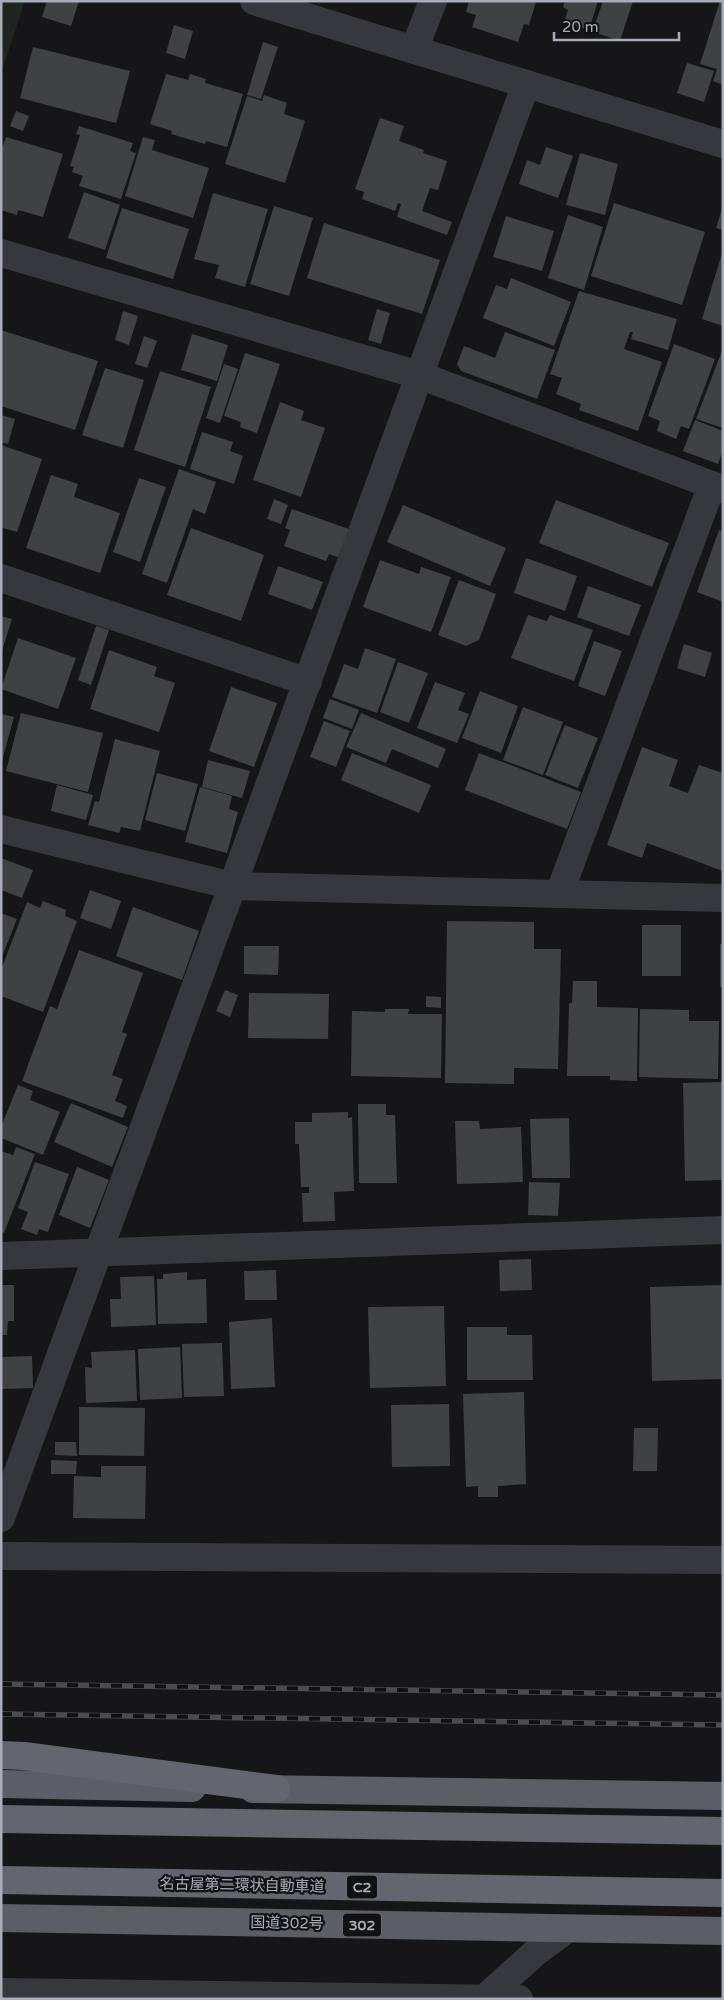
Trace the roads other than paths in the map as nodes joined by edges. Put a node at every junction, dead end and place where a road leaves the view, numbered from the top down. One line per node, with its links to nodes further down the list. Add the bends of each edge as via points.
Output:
1 (254, 1): 3 (street)
2 (432, 1): 3 (street)
3 (414, 50): 4 (street)
4 (526, 84): 5 (street); 7 (street)
5 (723, 144)
6 (1, 253): 7 (street)
7 (419, 376): 8 (street); 10 (street)
8 (717, 487): 13 (street)
9 (1, 578): 10 (street)
10 (308, 682): 12 (street)
11 (1, 829): 12 (street)
12 (233, 886): 13 (street); 16 (street)
13 (559, 894): 14 (street)
14 (723, 898)
15 (723, 1230): 16 (street)
16 (99, 1252): 17 (street); 18 (street)
17 (1, 1256)
18 (1, 1518)
19 (1, 1556): 20 (street)
20 (723, 1560)
21 (1, 1756): 23 (highway, via 33,1757)
22 (1, 1784): 23 (highway)
23 (276, 1789): 24 (highway)
24 (723, 1796)
25 (1, 1819): 26 (highway)
26 (723, 1831)
27 (1, 1880): 28 (highway, 名古屋第二環状自動車道 / C2)
28 (723, 1893)
29 (1, 1918): 30 (highway, 国道302号 / 302)
30 (567, 1929): 31 (highway, 国道302号 / 302); 34 (street)
31 (723, 1931)
32 (1, 1992): 33 (street)
33 (174, 1996): 34 (street)
34 (485, 1998): 35 (street)
35 (519, 1999)

